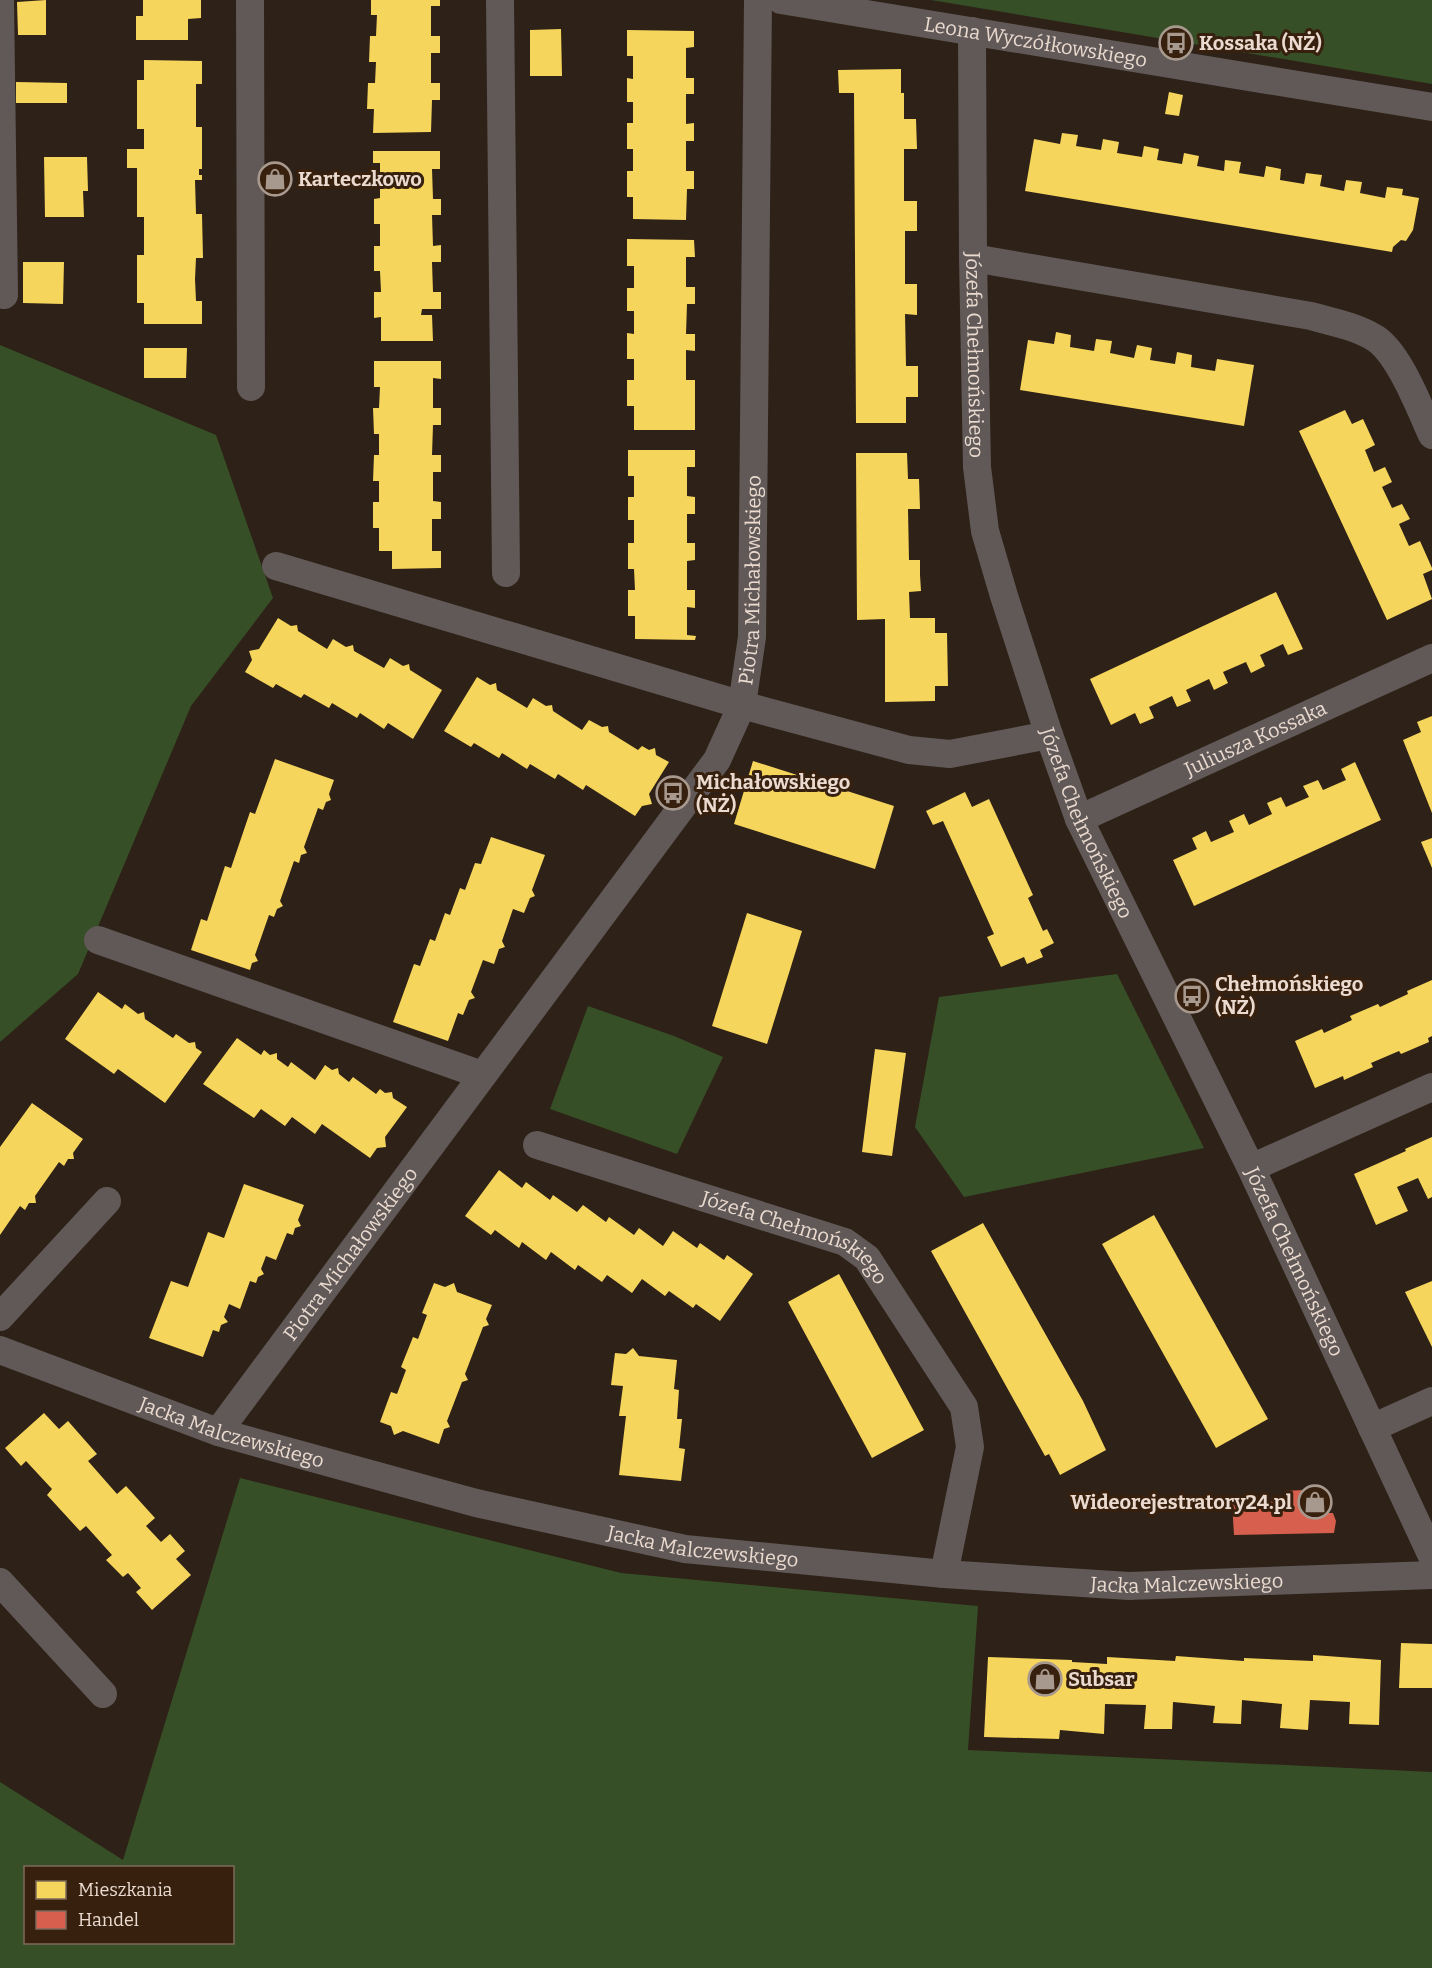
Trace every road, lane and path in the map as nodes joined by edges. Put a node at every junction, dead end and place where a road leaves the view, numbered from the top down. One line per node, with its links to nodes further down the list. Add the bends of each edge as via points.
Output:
1 (0, 0): 9 (street)
2 (250, 0): 10 (street)
3 (500, 0): 13 (street)
4 (758, 0): 15 (street, Piotra Michałowskiego, via 752,637)
5 (781, 0): 6 (street, Leona Wyczółkowskiego)
6 (972, 31): 7 (street, Leona Wyczółkowskiego); 8 (street, Józefa Chełmońskiego)
7 (1432, 107)
8 (973, 258): 11 (street, via 1311,316 1354,328 1376,338 1393,357); 16 (street, Józefa Chełmońskiego, via 977,467 985,531)
9 (4, 295)
10 (251, 387)
11 (1432, 435)
12 (276, 566): 15 (street)
13 (506, 573)
14 (1432, 658): 17 (street, Juliusza Kossaka)
15 (742, 705): 16 (street, via 909,750 950,754); 19 (street, Piotra Michałowskiego, via 717,760)
16 (1049, 735): 17 (street, Józefa Chełmońskiego)
17 (1079, 819): 22 (street, Józefa Chełmońskiego)
18 (98, 940): 19 (street)
19 (482, 1075): 28 (street, Piotra Michałowskiego)
20 (1432, 1087): 22 (street)
21 (537, 1145): 30 (street, Józefa Chełmońskiego, via 845,1242 867,1258 964,1407 970,1447)
22 (1251, 1168): 27 (street, Józefa Chełmońskiego)
23 (108, 1201): 24 (street)
24 (0, 1317)
25 (0, 1350): 28 (street, Jacka Malczewskiego)
26 (1432, 1401): 27 (street)
27 (1372, 1428): 29 (street, Józefa Chełmońskiego)
28 (218, 1432): 30 (street, Jacka Malczewskiego, via 476,1503 685,1549)
29 (1432, 1556)
30 (944, 1574): 31 (street, Jacka Malczewskiego, via 1129,1586)
31 (1432, 1575)
32 (0, 1581): 33 (street)
33 (103, 1694)

